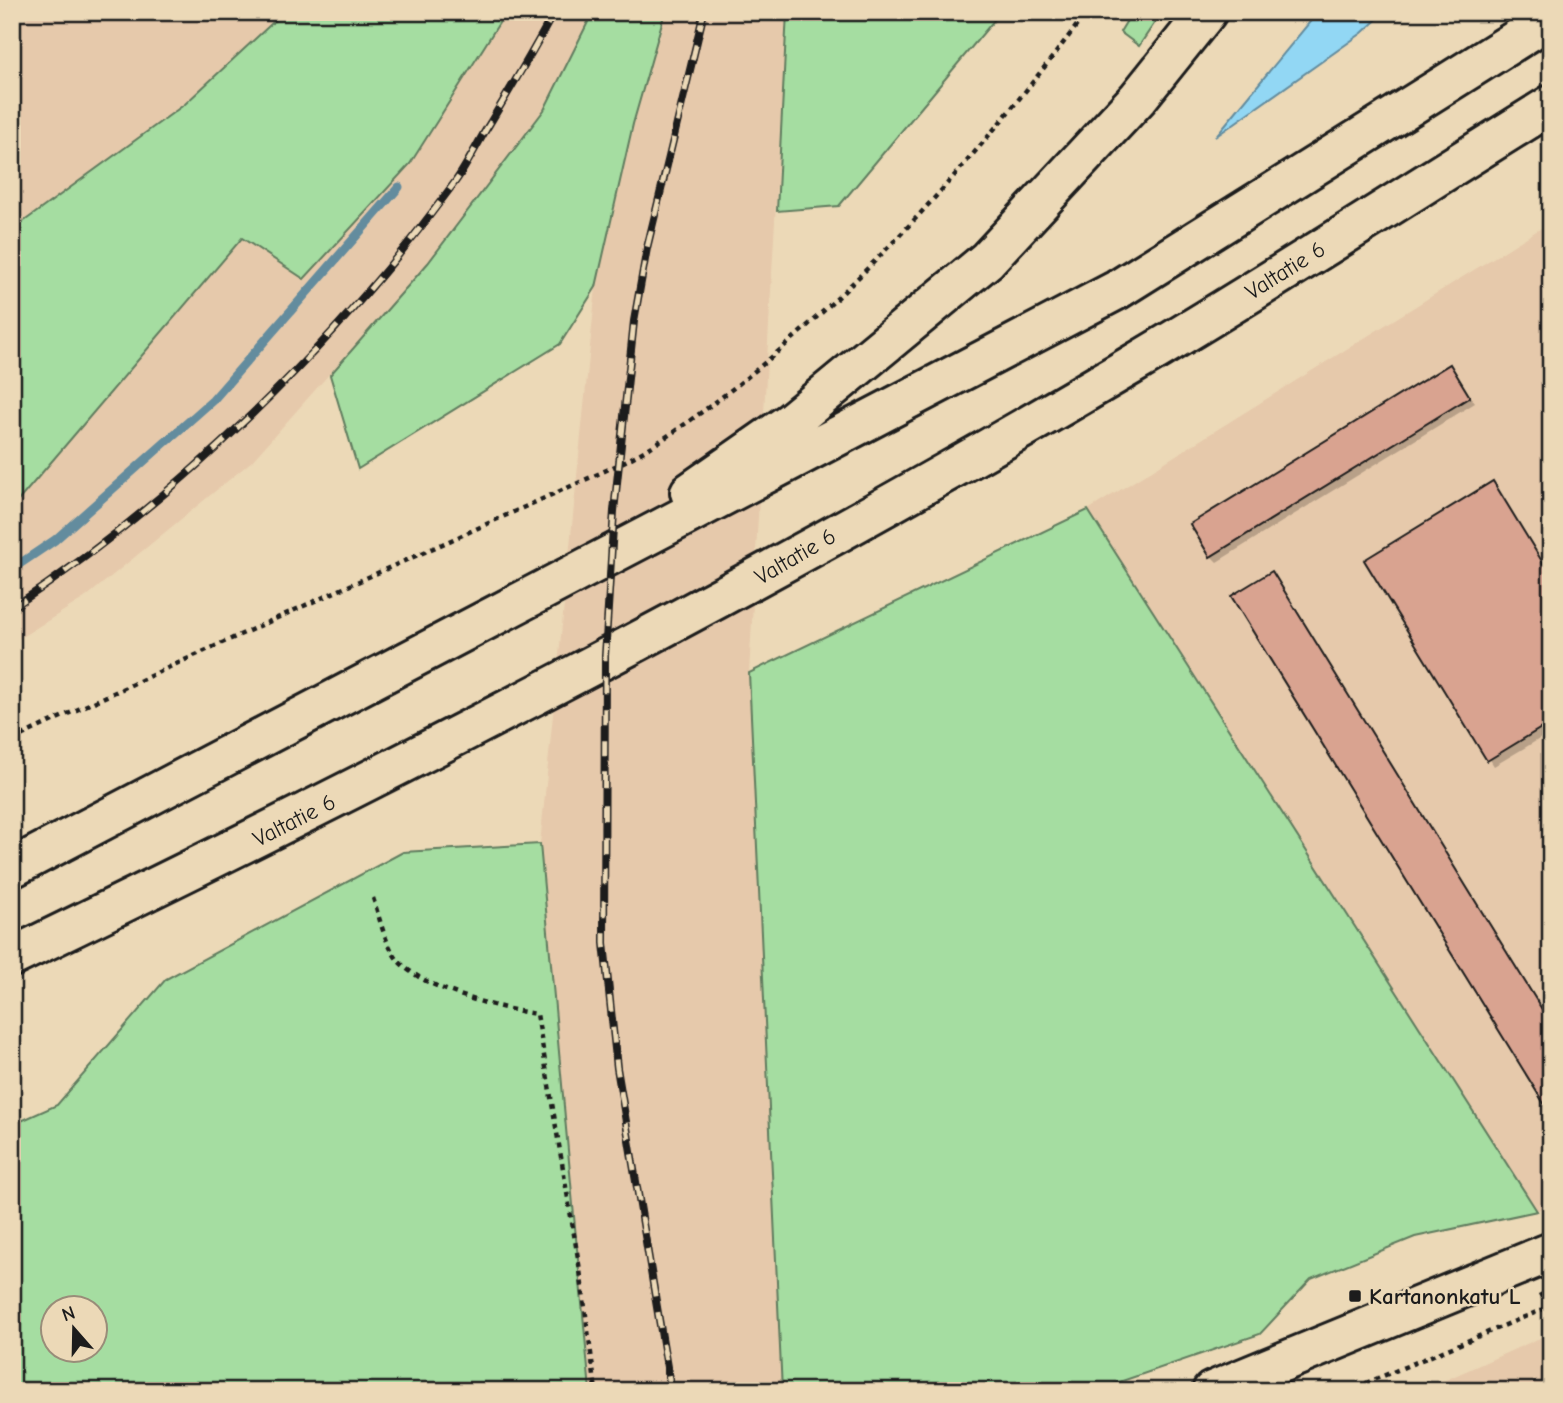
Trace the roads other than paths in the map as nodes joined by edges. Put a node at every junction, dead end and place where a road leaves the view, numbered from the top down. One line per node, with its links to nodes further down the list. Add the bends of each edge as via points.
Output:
1 (1207, 12): 4 (main road, via 1138,98 987,260 792,421)
2 (1551, 18): 4 (main road, via 1117,290)
3 (1551, 105): 6 (main road, Valtatie 6, via 1130,366 740,587 263,836)
4 (558, 584): 5 (main road)
5 (12, 868)
6 (12, 957)
7 (1551, 1252): 8 (main road)
8 (1212, 1391)

